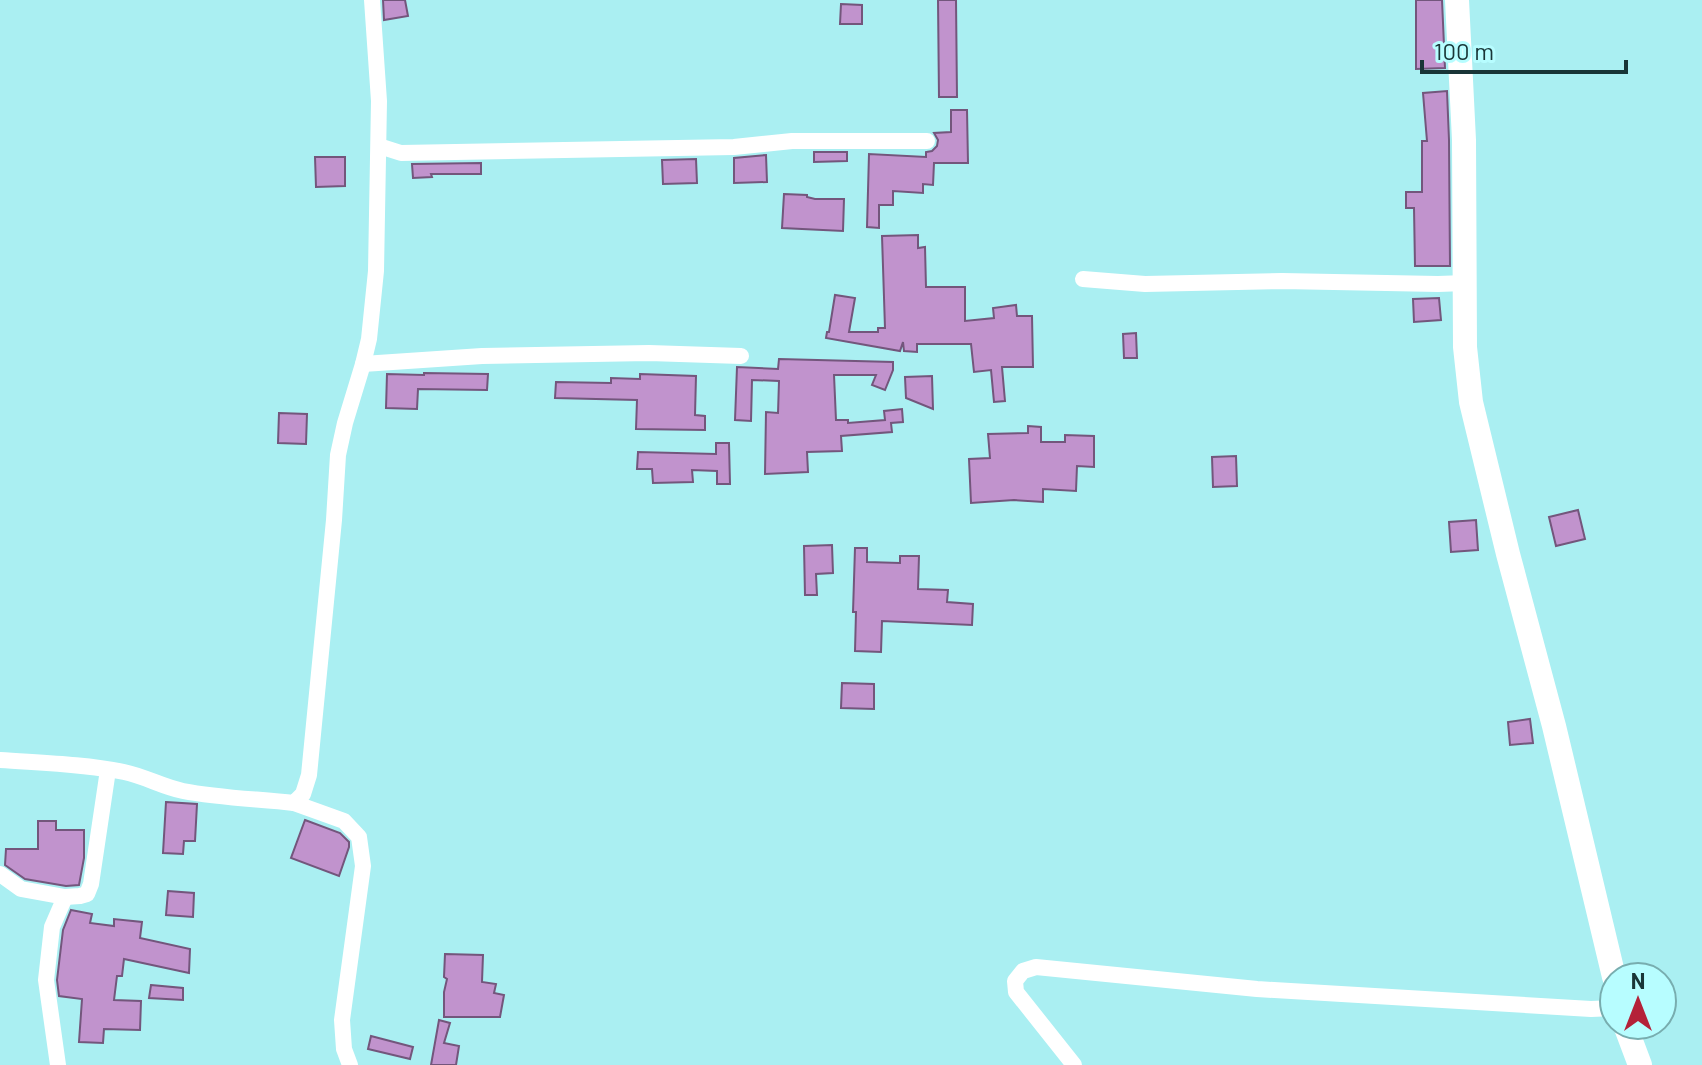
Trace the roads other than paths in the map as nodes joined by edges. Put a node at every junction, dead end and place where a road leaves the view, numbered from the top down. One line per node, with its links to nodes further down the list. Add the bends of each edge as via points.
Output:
1 (372, 0): 4 (street)
2 (1457, 0): 6 (main road)
3 (927, 141): 4 (street, via 401,153)
4 (379, 146): 8 (street, via 376,271)
5 (1083, 279): 6 (street, via 1145,284)
6 (1465, 283): 14 (main road, via 1471,402)
7 (741, 356): 8 (street, via 497,356)
8 (363, 364): 11 (street, via 338,455 309,775)
9 (0, 760): 10 (street)
10 (108, 770): 11 (street, via 181,791); 13 (street, via 91,884 87,894)
11 (294, 803): 18 (street, via 344,821 359,837 363,866 342,1020)
12 (0, 874): 13 (street, via 21,889)
13 (65, 897): 17 (street, via 52,927 46,980)
14 (1610, 961)
15 (1598, 1009): 19 (street, via 1257,989 1036,967 1023,971 1015,981 1016,992)
16 (1631, 1041): 20 (main road)
17 (58, 1065)
18 (350, 1065)
19 (1074, 1065)
20 (1640, 1065)

